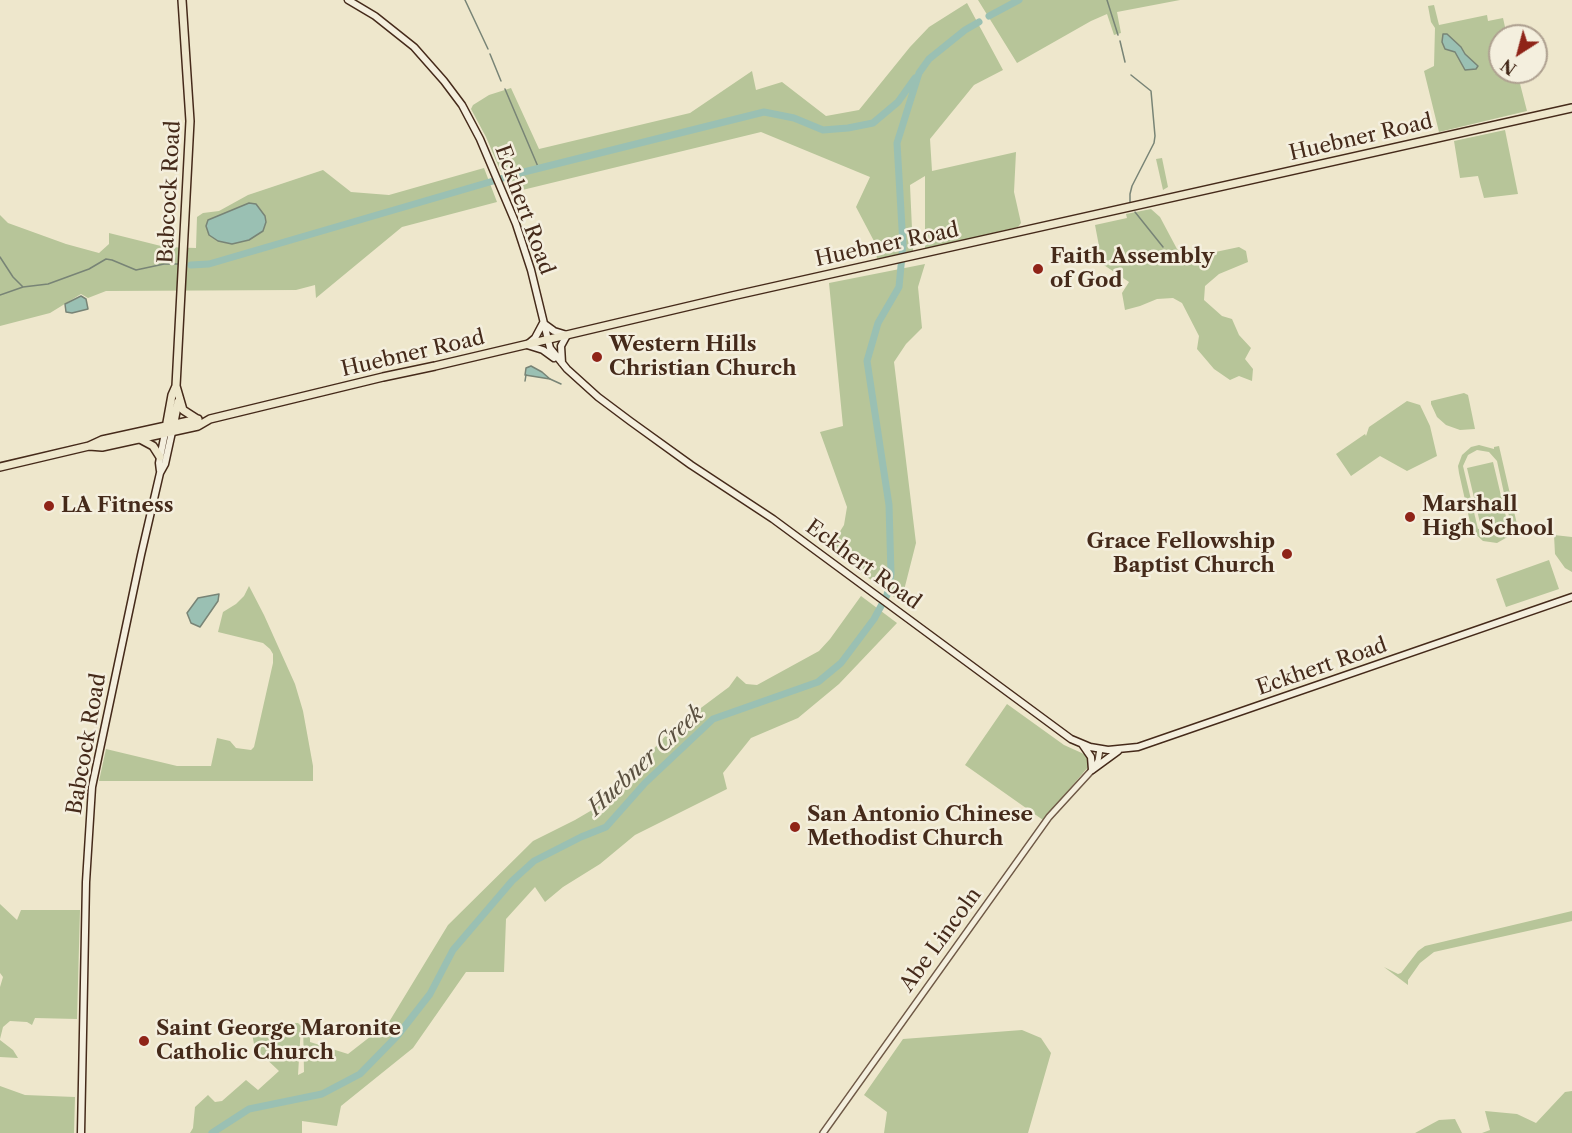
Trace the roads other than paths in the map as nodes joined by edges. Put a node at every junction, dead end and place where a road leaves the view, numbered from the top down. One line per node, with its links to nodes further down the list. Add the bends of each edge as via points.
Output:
1 (182, 0): 9 (main road, Babcock Road, via 190,122)
2 (351, 1): 4 (main road, Eckhert Road, via 400,35 435,69 462,105 504,194 529,262)
3 (1572, 108): 5 (main road, Huebner Road)
4 (543, 323): 5 (main road); 6 (main road, Eckhert Road); 7 (main road)
5 (567, 335): 6 (main road, Huebner Road); 8 (main road, via 560,346)
6 (547, 339): 7 (main road, Huebner Road); 8 (main road, Eckhert Road)
7 (527, 345): 8 (main road, via 543,350); 12 (main road, Huebner Road)
8 (562, 364): 20 (main road, Eckhert Road, via 630,421 773,519 1060,732)
9 (176, 386): 10 (main road, Babcock Road); 13 (main road, Babcock Road)
10 (179, 397): 11 (main road, via 183,410); 13 (main road, Babcock Road)
11 (197, 419): 12 (main road, Huebner Road); 13 (main road, Huebner Road)
12 (210, 419): 13 (main road, Huebner Road, via 198,426)
13 (170, 429): 14 (main road, Huebner Road); 15 (main road, Huebner Road, via 102,440); 16 (main road, Babcock Road); 18 (main road, Babcock Road)
14 (140, 439): 15 (main road, Huebner Road); 16 (main road, via 153,446)
15 (89, 446): 17 (main road, Huebner Road)
16 (160, 457): 18 (main road, Babcock Road)
17 (0, 467)
18 (160, 473): 24 (main road, Babcock Road, via 92,787)
19 (1572, 597): 22 (main road, Eckhert Road, via 1160,741)
20 (1082, 744): 21 (main road, Eckhert Road); 23 (main road, via 1091,758)
21 (1100, 748): 22 (main road, Eckhert Road); 23 (street, Abe Lincoln)
22 (1120, 750): 23 (main road)
23 (1092, 770): 25 (street, Abe Lincoln, via 1039,831)
24 (81, 1133)
25 (823, 1133)

